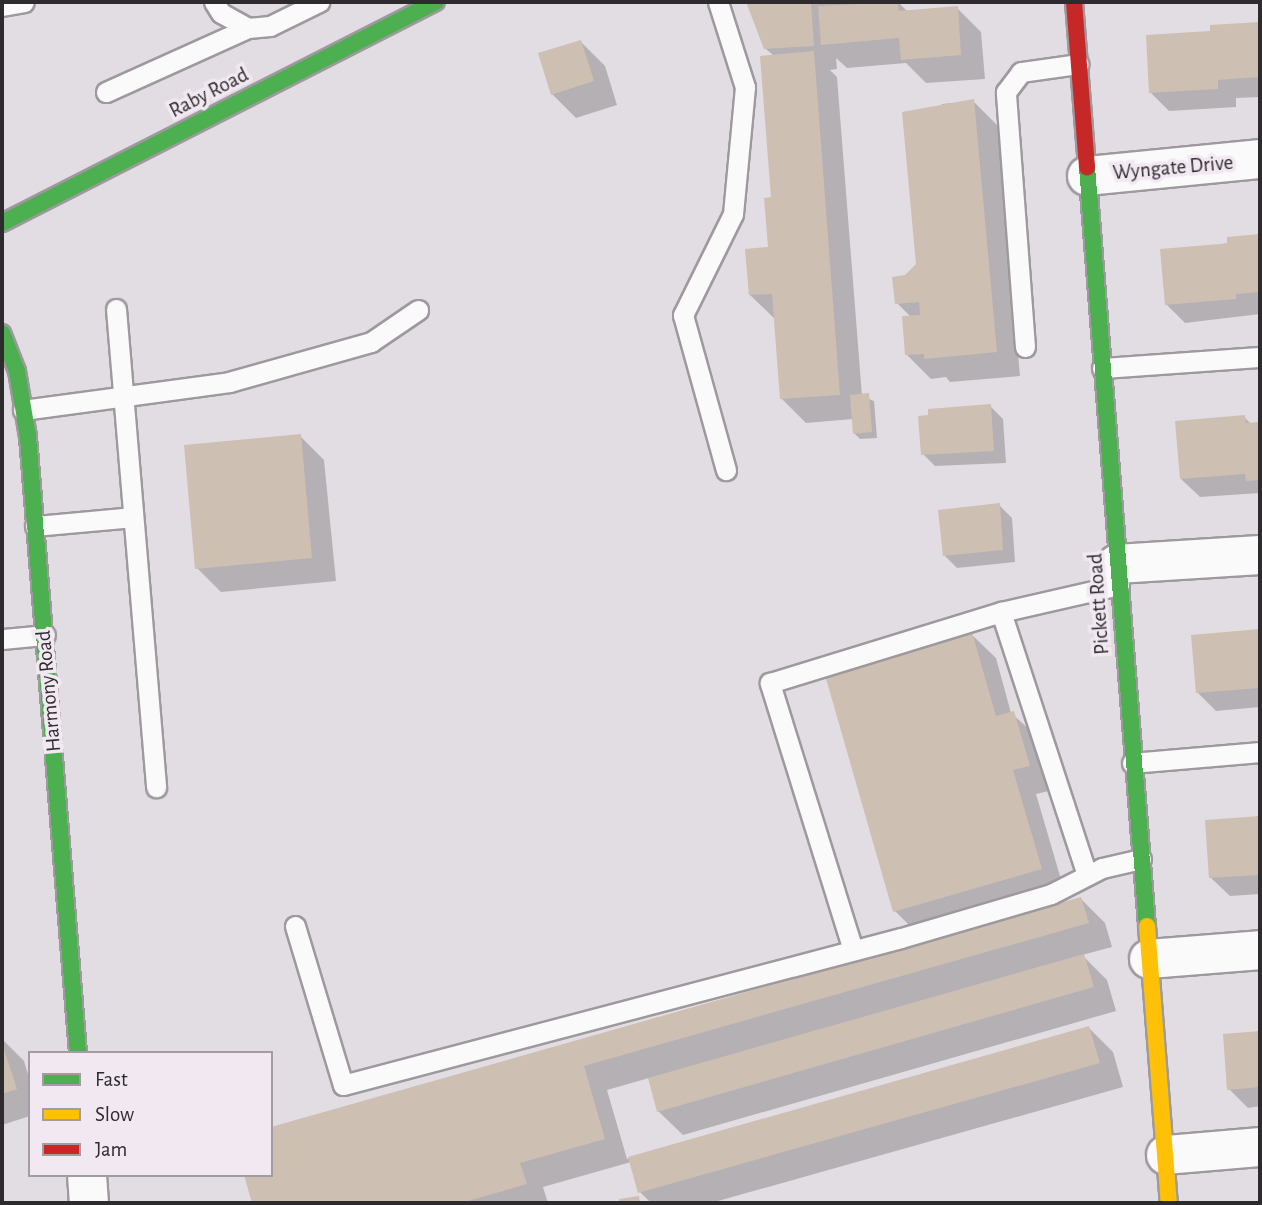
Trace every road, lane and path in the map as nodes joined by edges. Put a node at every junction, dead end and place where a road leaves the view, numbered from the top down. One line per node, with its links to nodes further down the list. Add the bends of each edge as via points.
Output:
1 (24, 2): 7 (lane)
2 (214, 2): 8 (lane, via 220,13)
3 (319, 2): 8 (lane, via 270,26)
4 (436, 2): 13 (street, Raby Road)
5 (718, 2): 22 (lane, via 745,88 733,214 683,315)
6 (1074, 2): 9 (street, Pickett Road)
7 (2, 6)
8 (248, 28): 10 (lane)
9 (1078, 64): 12 (street, Pickett Road); 17 (lane, via 1021,72 1006,92)
10 (106, 92)
11 (1260, 159): 12 (street, Wyngate Drive)
12 (1087, 176): 19 (street, Pickett Road)
13 (2, 223)
14 (116, 309): 20 (lane)
15 (418, 310): 20 (lane, via 371,342 229,382)
16 (2, 333): 21 (street, Harmony Road, via 17,371)
17 (1025, 347)
18 (1260, 357): 19 (lane)
19 (1102, 368): 26 (street, Pickett Road)
20 (123, 396): 21 (lane); 23 (lane)
21 (23, 410): 24 (street, Harmony Road)
22 (726, 470)
23 (133, 517): 24 (lane); 32 (lane)
24 (36, 526): 28 (street, Harmony Road)
25 (1260, 555): 26 (street)
26 (1118, 575): 27 (lane); 31 (street, Pickett Road)
27 (1001, 612): 34 (lane); 36 (lane, via 770,682)
28 (45, 635): 29 (lane); 39 (street, Harmony Road)
29 (2, 639)
30 (1260, 752): 31 (lane)
31 (1132, 763): 33 (street, Pickett Road)
32 (156, 788)
33 (1141, 859): 34 (lane); 38 (street, Pickett Road)
34 (1087, 874): 36 (lane, via 1023,903)
35 (295, 926): 36 (lane, via 343,1085)
36 (853, 950)
37 (1260, 950): 38 (street)
38 (1149, 959): 41 (street, Pickett Road)
39 (78, 1051)
40 (1260, 1147): 41 (street)
41 (1166, 1155): 44 (street, Pickett Road)
42 (87, 1177): 43 (street)
43 (89, 1203)
44 (1169, 1203)

